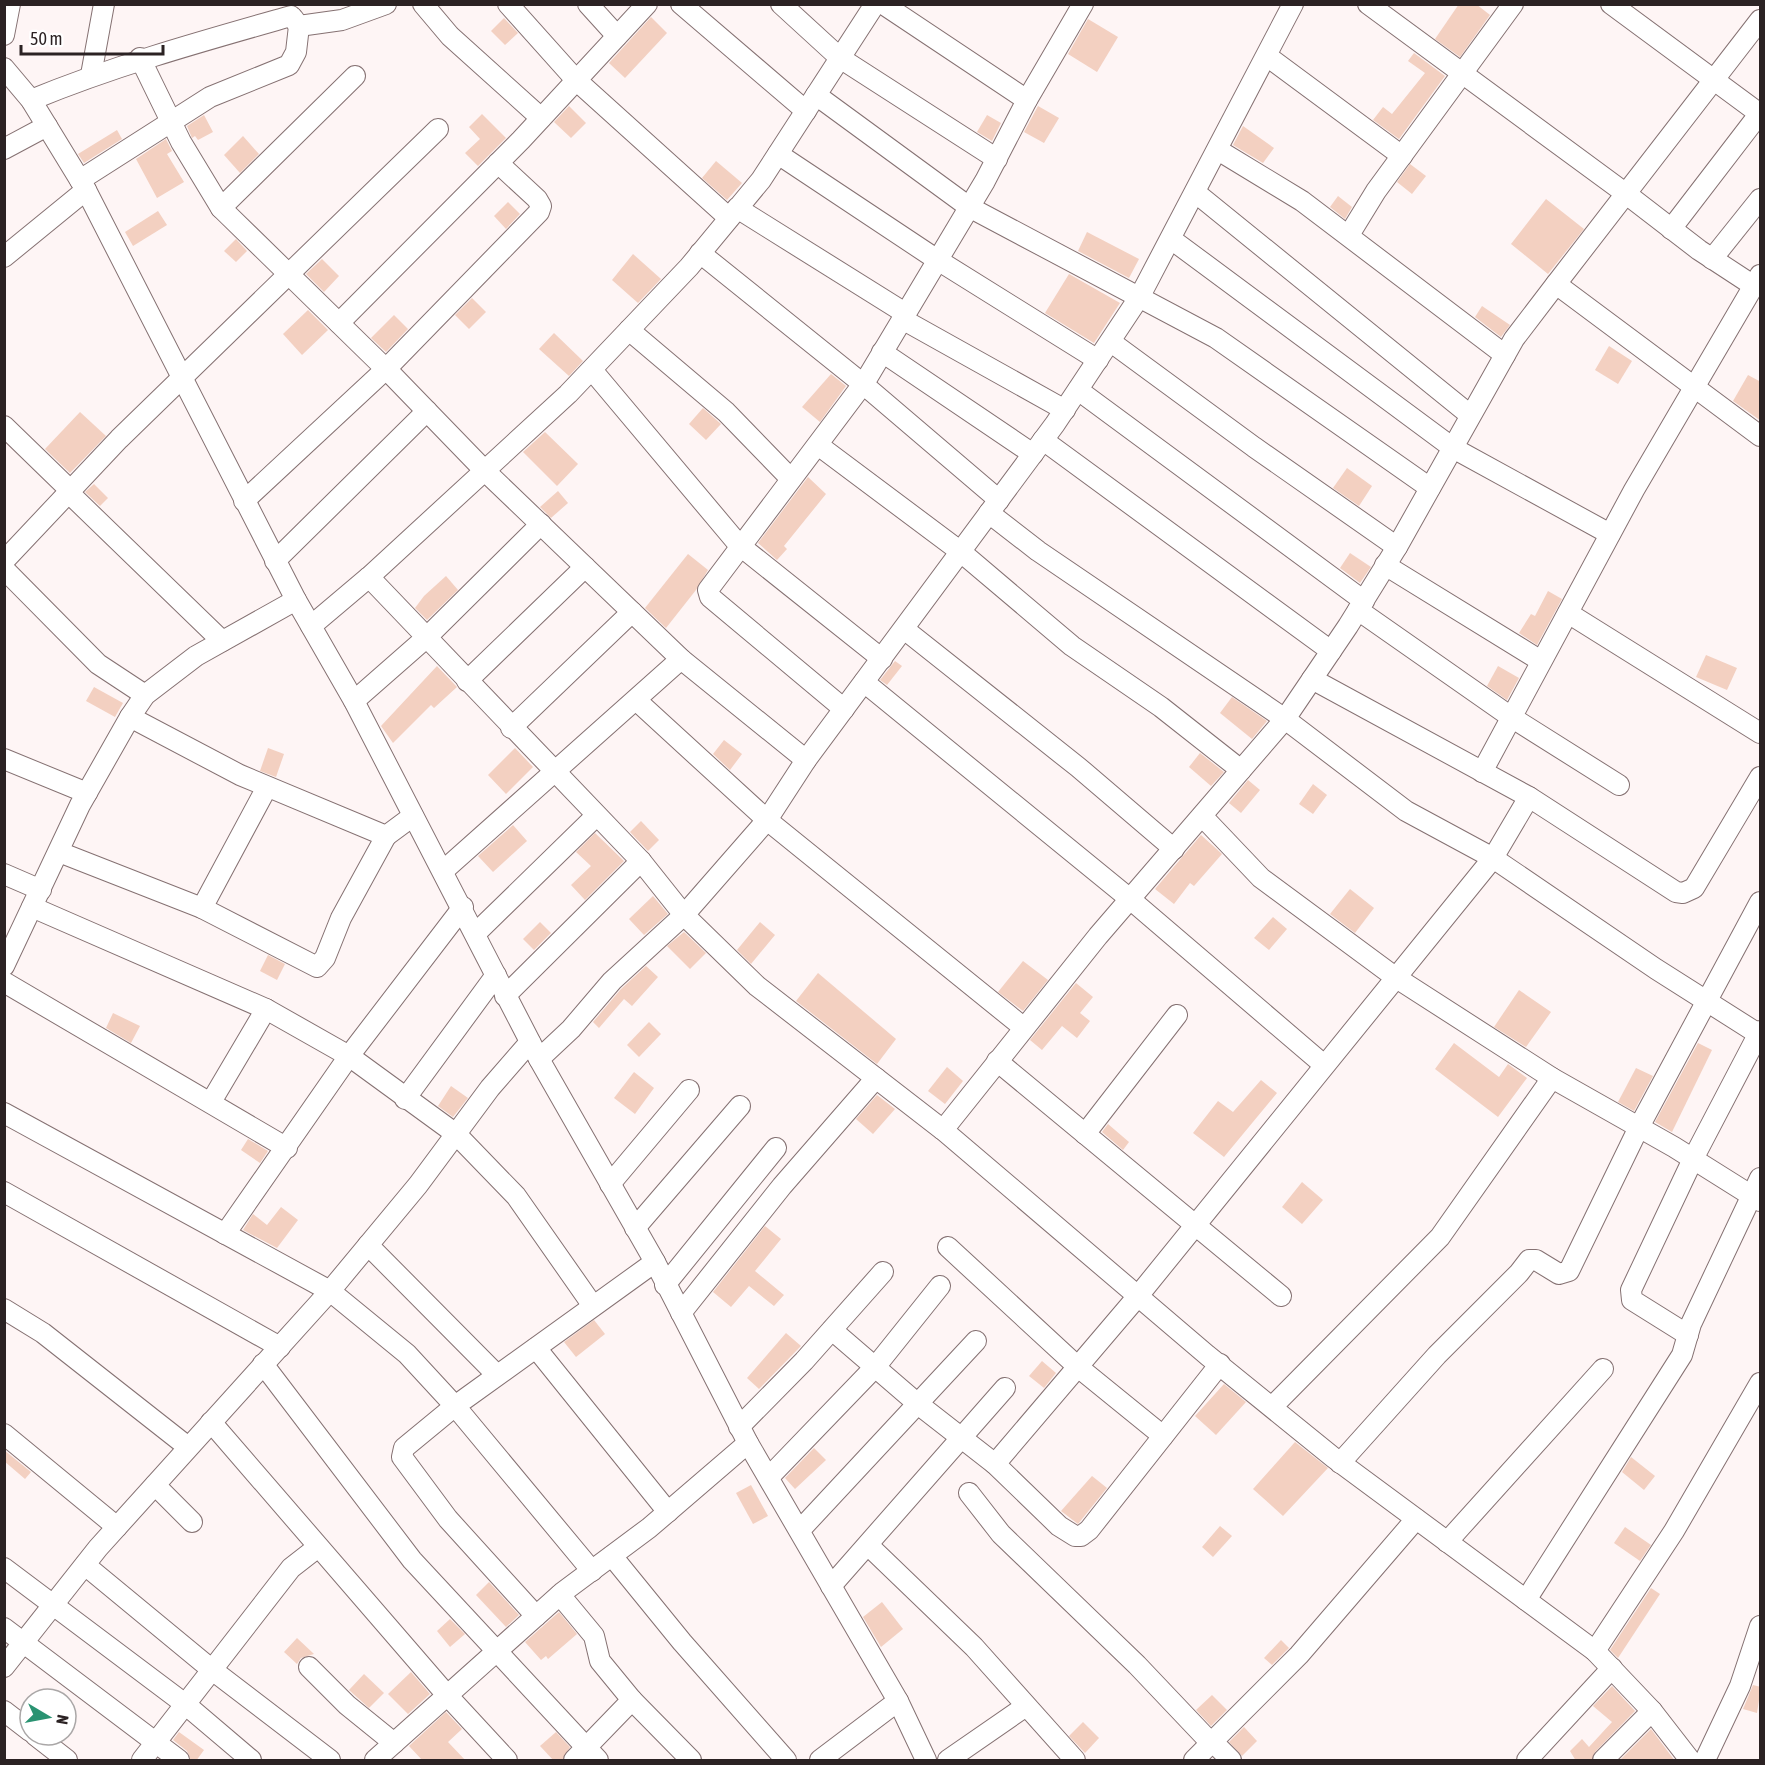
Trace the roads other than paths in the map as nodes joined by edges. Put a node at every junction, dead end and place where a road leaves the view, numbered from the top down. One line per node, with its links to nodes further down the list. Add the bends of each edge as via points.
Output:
1 (10, 4): 19 (street)
2 (104, 4): 25 (street)
3 (386, 4): 17 (street, via 342,20)
4 (423, 4): 34 (street, via 450,36)
5 (508, 4): 29 (street)
6 (588, 4): 20 (street)
7 (647, 4): 20 (street)
8 (681, 4): 32 (street)
9 (781, 4): 23 (street)
10 (875, 4): 23 (street)
11 (883, 4): 31 (street)
12 (1083, 4): 31 (street)
13 (1293, 4): 21 (street)
14 (1368, 4): 26 (street)
15 (1513, 4): 26 (street)
16 (1611, 4): 28 (street)
17 (287, 11): 22 (street); 35 (street, via 296,52 289,65 210,97)
18 (1761, 20): 28 (street)
19 (4, 35)
20 (617, 36): 29 (street)
21 (1267, 56): 39 (street); 41 (street)
22 (140, 58): 25 (street); 35 (street)
23 (840, 58): 32 (street); 42 (street)
24 (4, 68): 30 (street)
25 (92, 75): 30 (street)
26 (1463, 75): 41 (street); 46 (street)
27 (355, 76): 49 (street)
28 (1713, 79): 33 (street); 46 (street)
29 (576, 80): 34 (street); 50 (street)
30 (31, 100): 36 (street)
31 (1027, 100): 42 (street)
32 (811, 103): 40 (street); 48 (street)
33 (1760, 114): 51 (street)
34 (541, 118): 43 (street)
35 (171, 122): 44 (street); 49 (street)
36 (46, 126): 38 (street); 44 (street)
37 (438, 129): 58 (street)
38 (4, 149)
39 (1218, 150): 45 (street); 52 (street)
40 (778, 154): 50 (street); 56 (street)
41 (1402, 156): 52 (street)
42 (997, 159): 48 (street)
43 (498, 163): 63 (street); 69 (street, via 537,200 539,212)
44 (83, 185): 55 (street); 71 (street)
45 (1196, 193): 53 (street); 77 (street)
46 (1625, 193): 51 (street); 60 (street)
47 (1761, 199): 57 (street)
48 (969, 207): 56 (street); 61 (street)
49 (221, 208): 58 (street)
50 (733, 213): 54 (street); 62 (street)
51 (1671, 229): 57 (street)
52 (1349, 235): 67 (street)
53 (1172, 239): 61 (street); 82 (street)
54 (700, 253): 64 (street); 72 (street)
55 (4, 257)
56 (936, 259): 62 (street); 68 (street)
57 (1712, 259): 59 (street)
58 (289, 275): 63 (street); 71 (street)
59 (1757, 281): 73 (street)
60 (1556, 284): 67 (street); 73 (street)
61 (1140, 296): 65 (street); 85 (street, via 1216,338)
62 (903, 316): 66 (street); 75 (street)
63 (339, 323): 69 (street)
64 (630, 330): 70 (street); 84 (street, via 726,412)
65 (1111, 342): 68 (street); 92 (street)
66 (882, 352): 72 (street); 81 (street)
67 (1505, 355): 77 (street)
68 (1098, 360): 74 (street)
69 (386, 369): 76 (street); 87 (street)
70 (592, 370): 83 (street); 91 (street)
71 (182, 379): 86 (street); 87 (street)
72 (863, 384): 80 (street); 88 (street)
73 (1693, 386): 79 (street); 90 (street)
74 (1078, 390): 75 (street); 101 (street)
75 (1065, 410): 81 (street)
76 (427, 411): 83 (street); 95 (street)
77 (1470, 416): 82 (street)
78 (4, 426): 86 (street)
79 (1761, 436)
80 (818, 445): 84 (street); 93 (street)
81 (1038, 447): 88 (street); 108 (street)
82 (1453, 448): 85 (street); 90 (street)
83 (485, 471): 89 (street); 99 (street)
84 (791, 479): 91 (street)
85 (1430, 488): 92 (street)
86 (70, 492): 94 (street); 107 (street)
87 (244, 501): 95 (street)
88 (994, 507): 93 (street); 121 (street, via 1038,551)
89 (541, 524): 97 (street); 106 (street)
90 (1610, 534): 103 (street)
91 (739, 545): 110 (street); 118 (street, via 714,579 708,590 710,597)
92 (1397, 547): 96 (street)
93 (961, 552): 105 (street); 126 (street, via 1072,646 1161,707)
94 (4, 561)
95 (275, 561): 100 (street)
96 (1385, 565): 101 (street); 111 (street)
97 (585, 567): 102 (street); 113 (street)
98 (4, 569): 115 (street, via 98,664)
99 (369, 577): 104 (street); 106 (street)
100 (296, 600): 104 (street); 107 (street)
101 (1361, 605): 108 (street); 120 (street)
102 (632, 612): 109 (street); 122 (street)
103 (1568, 613): 111 (street); 123 (street)
104 (311, 626): 117 (street)
105 (904, 629): 110 (street); 139 (street)
106 (427, 638): 113 (street); 117 (street)
107 (222, 641): 115 (street, via 195,656)
108 (1331, 651): 112 (street)
109 (681, 659): 116 (street); 125 (street)
110 (882, 659): 114 (street)
111 (1541, 662): 120 (street)
112 (1312, 679): 121 (street); 127 (street)
113 (467, 681): 122 (street)
114 (864, 682): 118 (street); 146 (street)
115 (145, 695): 119 (street)
116 (636, 700): 128 (street); 137 (street)
117 (354, 701): 134 (street)
118 (844, 709): 125 (street)
119 (130, 717): 131 (street); 132 (street)
120 (1511, 717): 127 (street); 130 (street)
121 (1285, 719): 126 (street); 141 (street, via 1406,811)
122 (511, 728): 128 (street)
123 (1761, 733)
124 (4, 759): 132 (street)
125 (806, 759): 137 (street)
126 (1241, 770): 136 (street)
127 (1482, 772): 133 (street)
128 (555, 773): 135 (street); 143 (street)
129 (1761, 777): 133 (street, via 1694,888 1683,893)
130 (1619, 785)
131 (267, 787): 138 (street); 149 (street)
132 (87, 793): 140 (street)
133 (1529, 797): 141 (street)
134 (413, 816): 138 (street); 143 (street)
135 (596, 816): 142 (street); 151 (street)
136 (1202, 816): 139 (street); 154 (street, via 1261,878)
137 (767, 820): 150 (street); 160 (street)
138 (386, 836): 149 (street, via 341,918 320,966 313,967)
139 (1174, 849): 146 (street)
140 (58, 852): 145 (street); 149 (street)
141 (1492, 858): 154 (street); 157 (street)
142 (641, 861): 150 (street); 156 (street)
143 (443, 871): 148 (street)
144 (4, 874): 145 (street)
145 (37, 898): 152 (street); 158 (street)
146 (1130, 899): 160 (street); 165 (street)
147 (1761, 902): 157 (street)
148 (463, 907): 151 (street); 163 (street)
149 (202, 908)
150 (684, 915): 162 (street, via 612,981 571,1029); 166 (street, via 757,986)
151 (476, 933): 153 (street)
152 (4, 966)
153 (496, 975): 156 (street); 169 (street)
154 (1395, 976): 165 (street); 167 (street)
155 (4, 982): 170 (street)
156 (505, 996): 162 (street)
157 (1706, 1000): 161 (street); 173 (street)
158 (266, 1009): 163 (street); 170 (street)
159 (1177, 1015): 176 (street)
160 (1023, 1027): 164 (street)
161 (1760, 1033): 179 (street)
162 (534, 1050): 175 (street); 180 (street)
163 (349, 1056): 169 (street); 177 (street)
164 (997, 1061): 174 (street); 176 (street)
165 (1324, 1065): 183 (street)
166 (876, 1078): 174 (street); 197 (street, via 782,1186)
167 (1552, 1078): 173 (street); 213 (street, via 1440,1237)
168 (689, 1090): 180 (street)
169 (405, 1099): 175 (street)
170 (211, 1102): 177 (street)
171 (740, 1106): 184 (street)
172 (4, 1113): 185 (street)
173 (1639, 1127): 179 (street); 220 (street, via 1569,1271 1559,1274 1529,1260)
174 (944, 1130): 193 (street)
175 (456, 1134): 186 (street); 195 (street, via 516,1196)
176 (1085, 1134): 183 (street)
177 (287, 1148): 185 (street)
178 (776, 1148): 190 (street)
179 (1694, 1159): 181 (street); 199 (street, via 1630,1296)
180 (610, 1184): 184 (street)
181 (1758, 1191): 199 (street)
182 (4, 1192): 201 (street)
183 (1195, 1226): 193 (street); 194 (street)
184 (635, 1228): 188 (street)
185 (225, 1234): 192 (street)
186 (368, 1245): 192 (street); 208 (street)
187 (948, 1247): 206 (street)
188 (655, 1262): 190 (street); 195 (street)
189 (883, 1272): 198 (street)
190 (665, 1285): 197 (street)
191 (940, 1286): 205 (street)
192 (330, 1291): 201 (street); 212 (street, via 407,1354)
193 (1138, 1296): 204 (street); 206 (street)
194 (1281, 1296)
195 (593, 1306): 202 (street)
196 (4, 1309): 219 (street, via 43,1334)
197 (681, 1313): 216 (street)
198 (832, 1330): 205 (street); 216 (street, via 770,1398)
199 (1688, 1335): 239 (street, via 1682,1354)
200 (976, 1341): 211 (street)
201 (279, 1347): 203 (street)
202 (536, 1347): 208 (street); 225 (street)
203 (263, 1364): 214 (street); 245 (street, via 412,1560)
204 (1220, 1364): 213 (street); 217 (street)
205 (876, 1366): 211 (street); 222 (street)
206 (1078, 1367): 217 (street); 221 (street)
207 (1603, 1369): 230 (street)
208 (497, 1376): 212 (street)
209 (1761, 1383): 246 (street, via 1674,1531)
210 (1005, 1388): 218 (street)
211 (918, 1404): 218 (street); 229 (street)
212 (455, 1406): 236 (street); 241 (street, via 404,1448 402,1457 448,1519)
213 (1272, 1407): 220 (street)
214 (211, 1422): 219 (street); 232 (street)
215 (4, 1434): 228 (street)
216 (744, 1435): 222 (street); 225 (street)
217 (1163, 1436): 221 (street, via 1081,1536 1059,1526)
218 (963, 1438): 221 (street); 231 (street)
219 (188, 1447): 223 (street)
220 (1340, 1463): 226 (street)
221 (995, 1464)
222 (769, 1477): 229 (street)
223 (154, 1485): 227 (street); 228 (street)
224 (969, 1493): 260 (street, via 1000,1534)
225 (668, 1512): 233 (street)
226 (1416, 1519): 230 (street); 260 (street, via 1299,1655)
227 (192, 1522)
228 (117, 1527): 234 (street)
229 (800, 1530): 237 (street)
230 (1447, 1542): 239 (street)
231 (869, 1546): 237 (street); 255 (street, via 974,1647)
232 (318, 1547): 250 (street, via 291,1568); 251 (street)
233 (612, 1556): 236 (street); 272 (street)
234 (85, 1565): 240 (street); 250 (street)
235 (4, 1568): 240 (street)
236 (591, 1571): 238 (street)
237 (831, 1586): 253 (street)
238 (560, 1595): 241 (street); 252 (street, via 590,1630 600,1661)
239 (1526, 1600): 246 (street)
240 (55, 1604): 244 (street); 254 (street)
241 (536, 1616): 245 (street)
242 (1761, 1626): 282 (street, via 1740,1686)
243 (4, 1628): 244 (street)
244 (23, 1642): 248 (street); 259 (street)
245 (499, 1651): 251 (street); 263 (street)
246 (1595, 1651): 249 (street)
247 (309, 1666): 261 (street, via 347,1705)
248 (4, 1667)
249 (1612, 1668): 257 (street); 279 (street)
250 (211, 1669): 254 (street); 268 (street)
251 (446, 1694): 261 (street); 270 (street)
252 (632, 1700): 263 (street); 271 (street)
253 (897, 1701): 273 (street); 274 (street)
254 (185, 1704): 259 (street); 267 (street)
255 (1026, 1706): 275 (street); 276 (street)
256 (4, 1711): 258 (street)
257 (1652, 1711): 280 (street); 281 (street)
258 (18, 1722)
259 (156, 1742): 265 (street); 266 (street)
260 (1212, 1742): 277 (street); 278 (street)
261 (394, 1743): 269 (street)
262 (50, 1747): 264 (street)
263 (587, 1756)
264 (68, 1761)
265 (142, 1761)
266 (179, 1761)
267 (251, 1761)
268 (330, 1761)
269 (375, 1761)
270 (507, 1761)
271 (691, 1761)
272 (786, 1761)
273 (820, 1761)
274 (926, 1761)
275 (948, 1761)
276 (1075, 1761)
277 (1194, 1761)
278 (1231, 1761)
279 (1527, 1761)
280 (1603, 1761)
281 (1690, 1761)
282 (1705, 1761)

